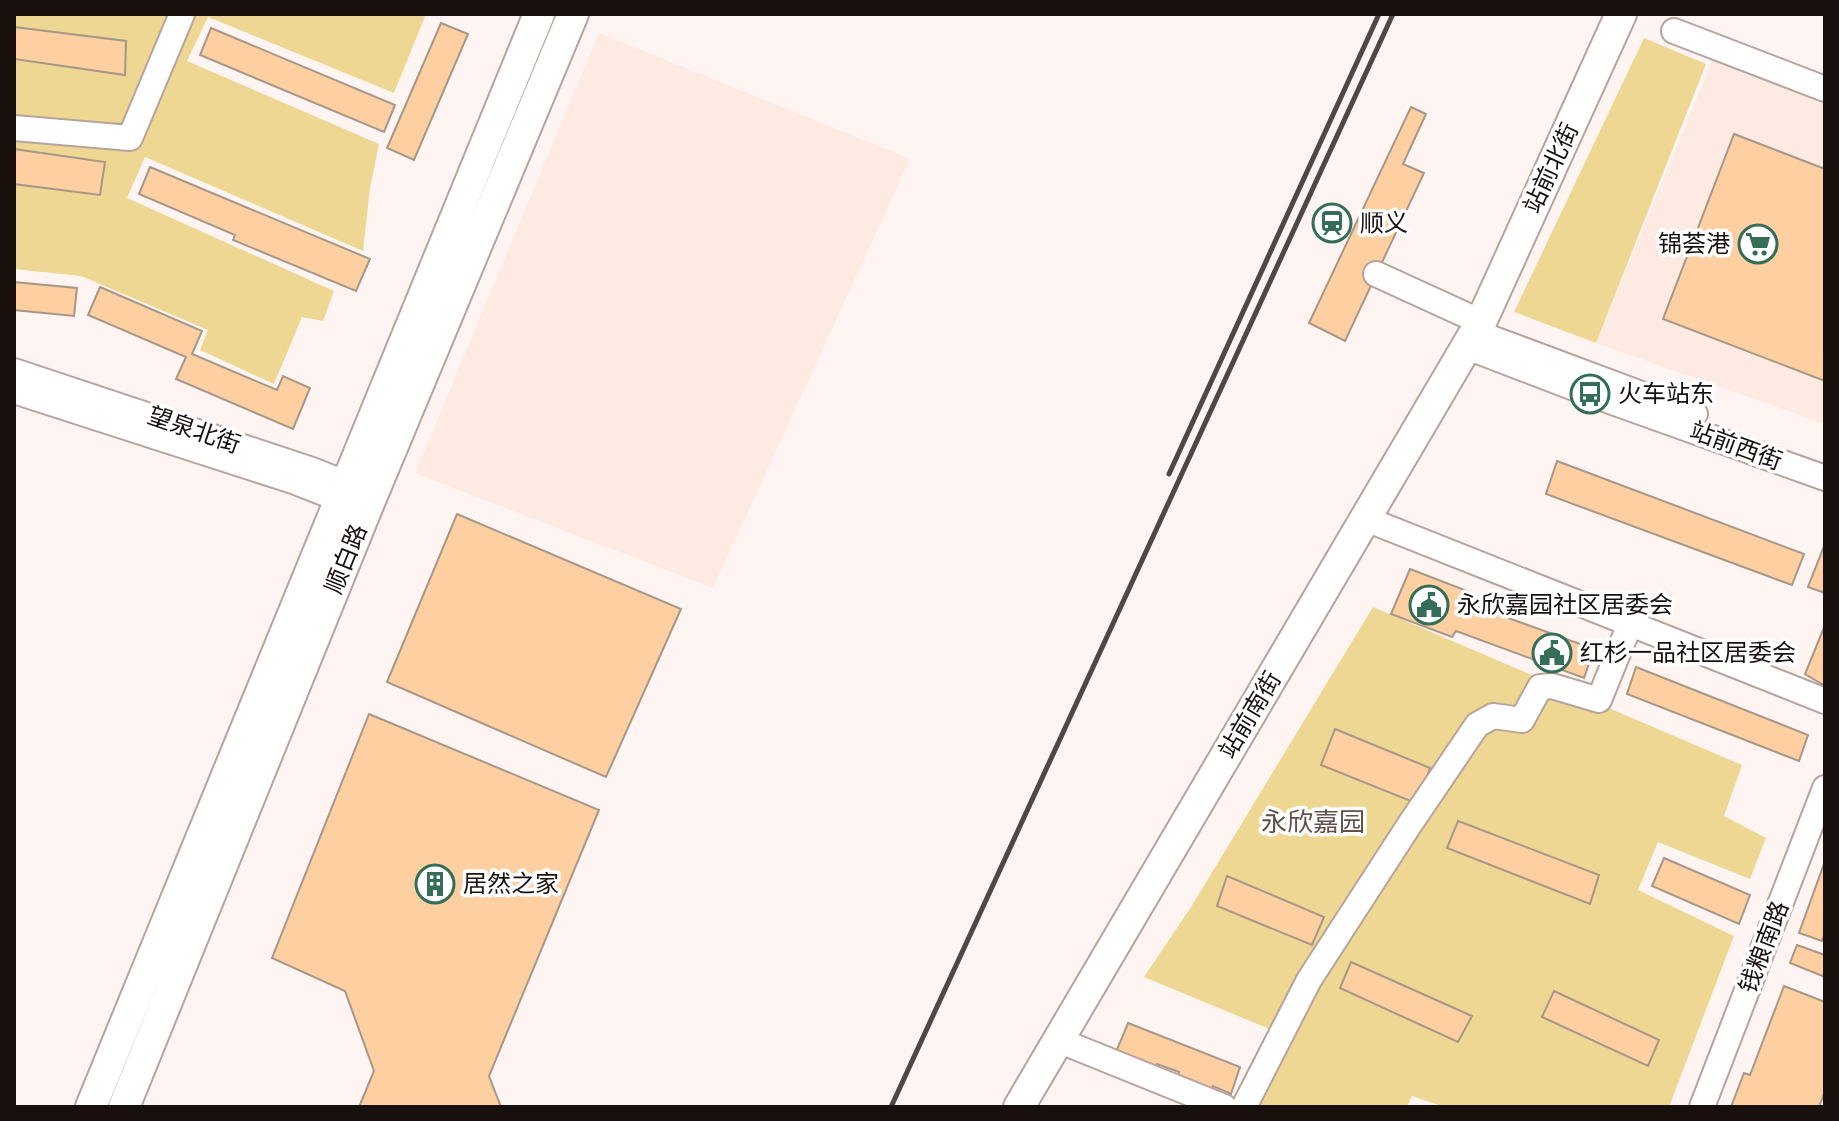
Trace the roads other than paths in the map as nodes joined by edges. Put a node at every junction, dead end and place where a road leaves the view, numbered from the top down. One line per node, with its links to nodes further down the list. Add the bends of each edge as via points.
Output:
1 (182, 14): 7 (street, via 130,138)
2 (539, 14): 14 (main road, 顺白路)
3 (573, 14): 14 (main road, 顺白路)
4 (1621, 14): 9 (main road, 站前北街)
5 (1674, 31): 6 (street)
6 (1825, 89)
7 (14, 128)
8 (1376, 274): 9 (street)
9 (1475, 334): 12 (street, 站前西街); 13 (street, 站前西街, via 1590,394); 15 (main road, 站前南街)
10 (14, 371): 14 (street, 望泉北街, via 282,460)
11 (14, 391): 14 (street, 望泉北街)
12 (1825, 462)
13 (1825, 478)
14 (356, 497): 20 (main road, 顺白路); 21 (main road, 顺白路)
15 (1366, 519): 16 (street); 19 (main road, 站前南街)
16 (1630, 624): 17 (street); 24 (street, via 1599,700 1540,687 1522,720 1493,716 1477,725 1309,980)
17 (1825, 701)
18 (1825, 788): 25 (street, 钱粮南路)
19 (1058, 1040): 22 (main road, 站前南街); 23 (street)
20 (91, 1107)
21 (124, 1107)
22 (1019, 1107)
23 (1224, 1107)
24 (1244, 1107)
25 (1702, 1107)

